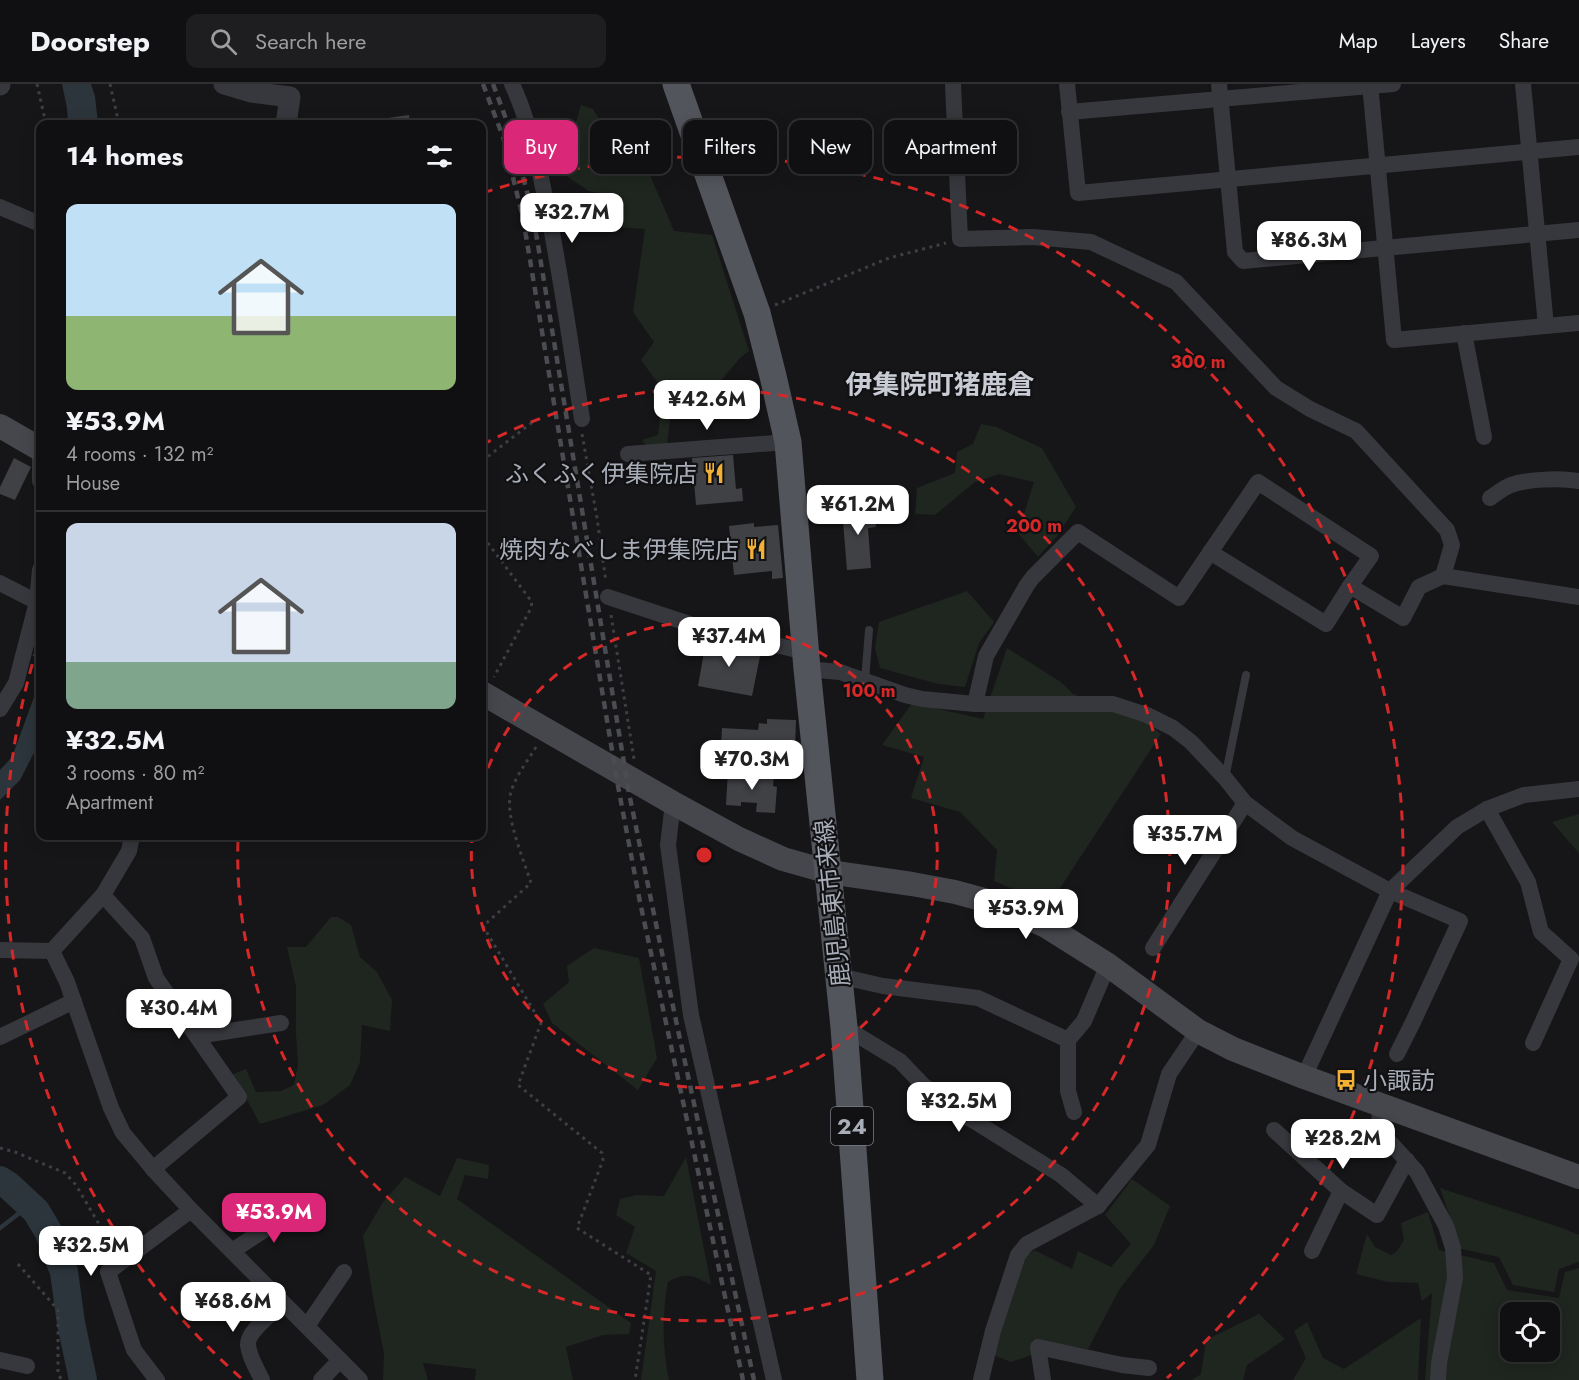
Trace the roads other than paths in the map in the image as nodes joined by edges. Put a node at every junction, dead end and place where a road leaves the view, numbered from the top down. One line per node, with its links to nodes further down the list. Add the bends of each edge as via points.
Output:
1 (224, 84): 9 (street, via 251,92)
2 (512, 84): 25 (street, via 530,134 554,238)
3 (676, 84): 28 (main road, 鹿児島東市来線 / 24, via 757,313)
4 (953, 84): 34 (street, via 960,239 1033,237 1091,242 1176,282 1276,388 1356,431 1447,530 1452,545)
5 (1067, 84): 11 (street)
6 (1393, 84): 8 (street)
7 (1522, 84): 14 (street)
8 (1370, 85): 10 (street); 15 (street)
9 (290, 91): 12 (street)
10 (1220, 92): 11 (street); 16 (street)
11 (1069, 112): 16 (street, via 1078,193)
12 (286, 120)
13 (1579, 147): 14 (street)
14 (1529, 152): 15 (street); 20 (street)
15 (1378, 166): 16 (street); 21 (street)
16 (1228, 180): 21 (street, via 1235,252 1243,261)
17 (0, 207): 18 (street)
18 (36, 223)
19 (1579, 230): 20 (street)
20 (1537, 234): 21 (street); 23 (street)
21 (1386, 248): 24 (street, via 1394,340)
22 (1579, 323): 23 (street)
23 (1546, 326): 24 (street)
24 (1464, 333): 27 (street)
25 (582, 419)
26 (0, 426): 29 (main road)
27 (1484, 437)
28 (788, 442): 30 (street); 42 (main road, 鹿児島東市来線 / 24)
29 (36, 446)
30 (628, 454)
31 (1579, 481): 32 (street, via 1530,481 1510,485)
32 (1490, 498)
33 (1210, 552): 36 (street, via 1326,624); 36 (street, via 1258,482 1371,556); 46 (street, via 1179,598 1077,532 1033,577 1015,606 986,656)
34 (1443, 576): 36 (street, via 1419,587 1403,618); 38 (street)
35 (0, 584): 39 (street)
36 (1350, 586)
37 (608, 597): 42 (street)
38 (1579, 597)
39 (36, 602)
40 (36, 606): 47 (street, via 16,683)
41 (869, 630): 44 (lane)
42 (806, 660): 44 (street); 54 (main road, 鹿児島東市来線 / 24)
43 (1246, 675): 48 (lane)
44 (865, 680): 46 (street, via 922,699)
45 (486, 696): 50 (main road)
46 (975, 704): 48 (street, via 1113,704 1173,728)
47 (0, 709)
48 (1226, 778): 51 (street)
49 (1579, 789): 52 (street, via 1524,795)
50 (672, 803): 54 (main road, via 783,859); 95 (street, via 668,845 691,1016)
51 (1245, 803): 55 (street, via 1292,838); 57 (street)
52 (1487, 808): 55 (street, via 1457,827); 69 (street, via 1528,882 1541,932 1571,959)
53 (131, 840): 56 (street)
54 (829, 872): 60 (main road, via 912,884 988,901 1046,926); 61 (main road, 鹿児島東市来線 / 24)
55 (1390, 891): 70 (street, via 1460,921); 71 (street)
56 (104, 895): 59 (street); 66 (street, via 142,938 156,978)
57 (1154, 948)
58 (0, 950): 59 (street)
59 (52, 951): 62 (street)
60 (1108, 965): 65 (main road); 68 (street, via 1084,1021)
61 (839, 976): 64 (main road, 鹿児島東市来線 / 24); 68 (street, via 882,986 978,998)
62 (74, 1001): 67 (street); 76 (street, via 111,1108 123,1133)
63 (281, 1023): 66 (street)
64 (844, 1027): 79 (street, via 900,1061 955,1111 1061,1175); 96 (main road, 鹿児島東市来線 / 24)
65 (1198, 1032): 71 (main road); 79 (street, via 1169,1074 1148,1145)
66 (197, 1036): 76 (street, via 239,1097)
67 (0, 1037)
68 (1068, 1040): 73 (street, via 1068,1091)
69 (1533, 1043)
70 (1397, 1054)
71 (1304, 1077): 72 (main road)
72 (1380, 1105): 75 (street, via 1379,1130); 77 (main road)
73 (1074, 1112)
74 (1274, 1130): 78 (street)
75 (1407, 1160): 78 (street, via 1377,1215); 99 (street, via 1433,1200 1453,1248 1455,1278)
76 (153, 1169): 81 (street)
77 (1579, 1177)
78 (1341, 1191): 83 (street)
79 (1098, 1206): 97 (street, via 1027,1244 1018,1255)
80 (298, 1208): 82 (street)
81 (191, 1210): 82 (street); 91 (street, via 108,1272 134,1350)
82 (232, 1251): 85 (street)
83 (1312, 1251)
84 (344, 1272): 86 (street)
85 (283, 1303): 86 (street); 92 (street, via 251,1333 247,1344)
86 (307, 1326): 87 (street)
87 (340, 1359): 93 (street); 94 (street)
88 (0, 1360): 89 (street)
89 (27, 1366)
90 (1149, 1368): 98 (street, via 1038,1347)
91 (157, 1380)
92 (262, 1380)
93 (321, 1380)
94 (360, 1380)
95 (774, 1380)
96 (870, 1380)
97 (981, 1380)
98 (1043, 1380)
99 (1438, 1380)

